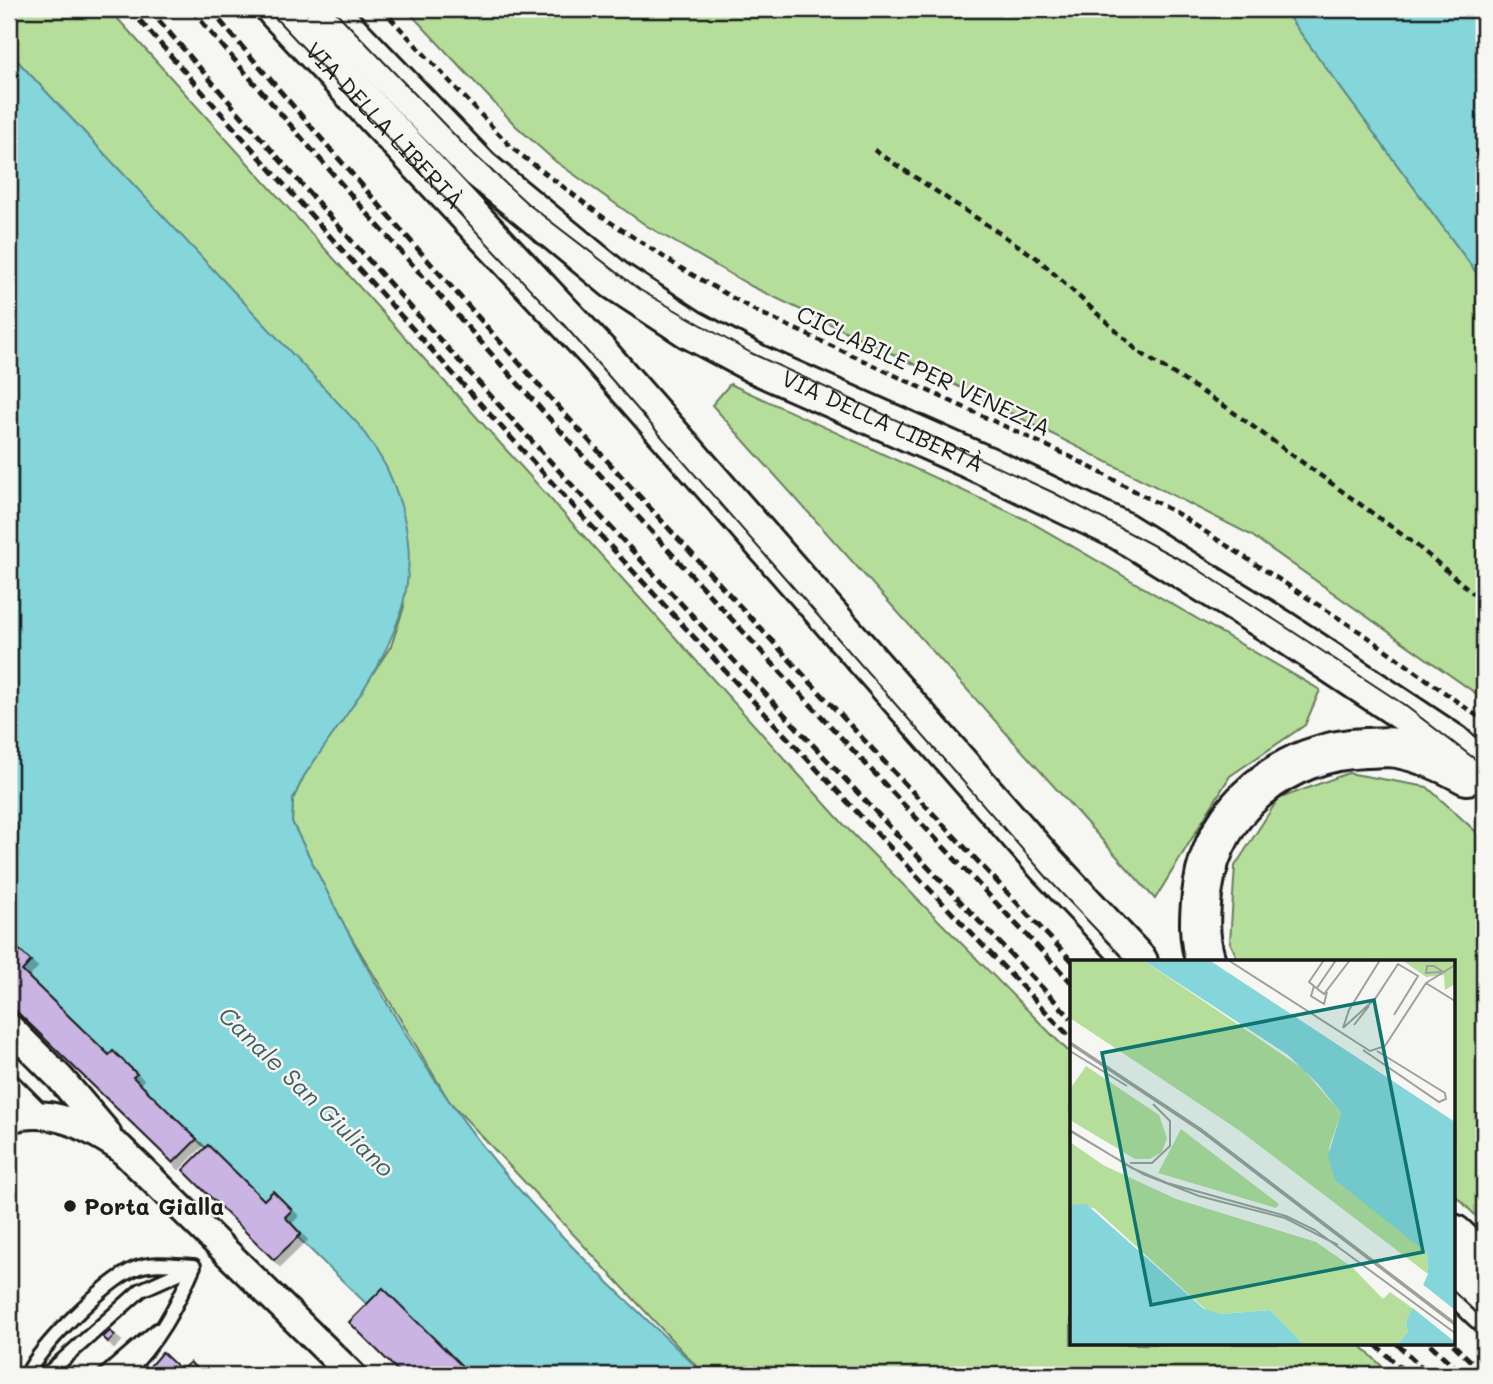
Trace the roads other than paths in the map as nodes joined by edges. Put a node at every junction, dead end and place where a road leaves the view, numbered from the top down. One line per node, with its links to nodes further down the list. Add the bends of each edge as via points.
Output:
1 (276, 9): 5 (highway, VIA DELLA LIBERTÀ, via 599,354 1046,864)
2 (326, 9): 3 (highway, VIA DELLA LIBERTÀ, via 480,169 604,271 679,322 756,363 1120,530 1283,631 1452,744)
3 (1484, 772)
4 (1484, 785): 6 (highway, via 1445,762 1396,748 1340,749 1293,765 1261,785 1229,820 1205,869 1200,931)
5 (1136, 960)
6 (1206, 960)
7 (9, 1027): 11 (street)
8 (9, 1088): 9 (street)
9 (35, 1114): 10 (street); 11 (street, via 72,1121)
10 (9, 1119)
11 (120, 1148): 22 (street)
12 (1454, 1235): 13 (highway)
13 (1484, 1263)
14 (194, 1266): 17 (lane); 18 (lane, via 135,1268 89,1303 34,1360); 19 (lane, via 141,1290)
15 (1454, 1282): 16 (highway)
16 (1484, 1311)
17 (173, 1315): 20 (lane); 21 (lane)
18 (27, 1375)
19 (46, 1375)
20 (106, 1375)
21 (124, 1375)
22 (352, 1375)

